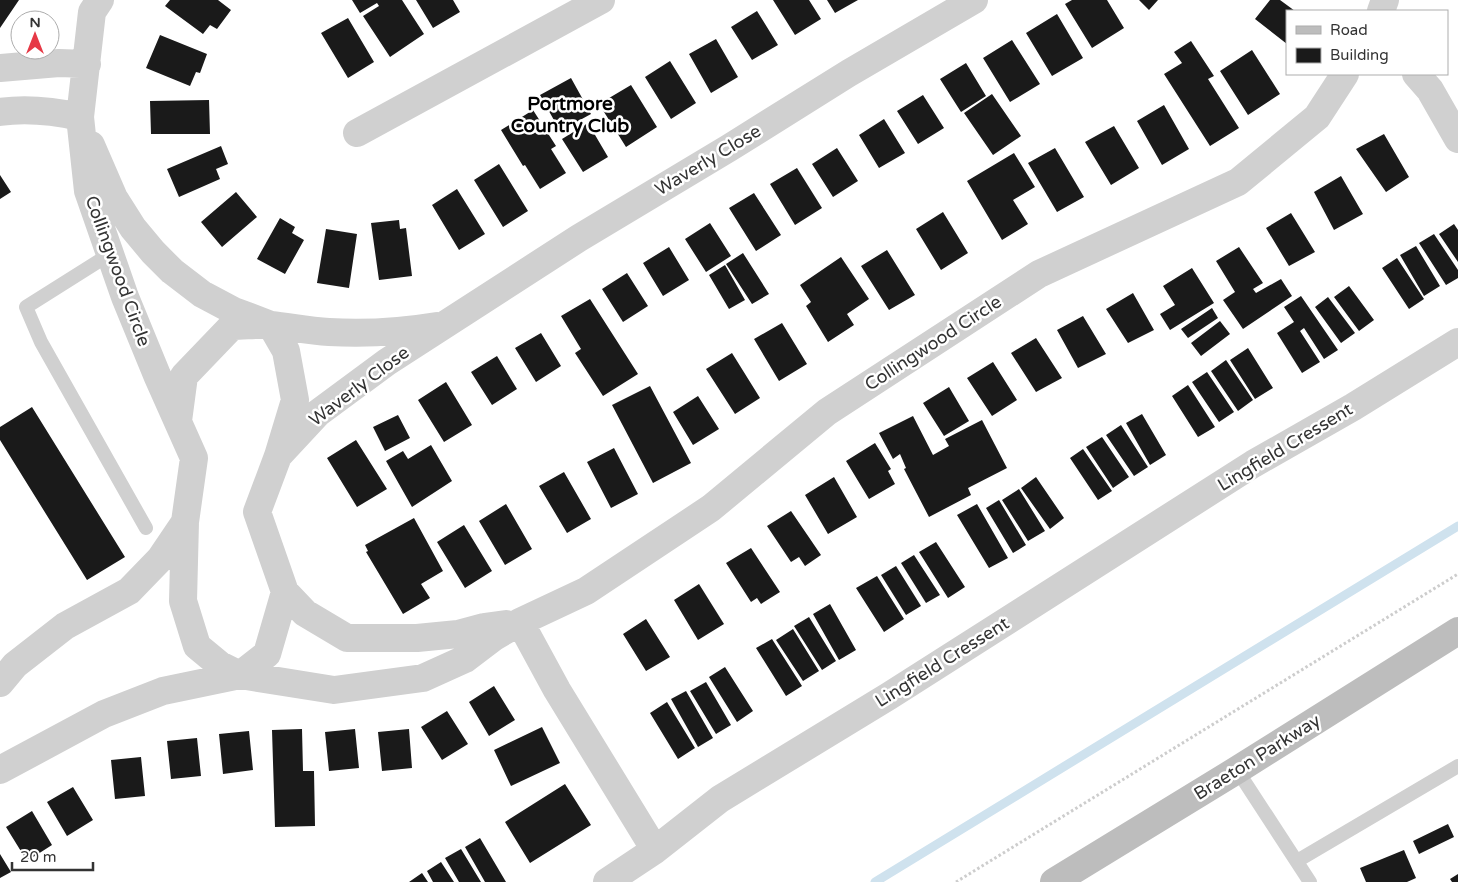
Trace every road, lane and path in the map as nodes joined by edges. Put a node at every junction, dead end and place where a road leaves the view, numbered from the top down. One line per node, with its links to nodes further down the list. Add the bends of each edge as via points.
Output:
1 (100, 0): 4 (street, Collingwood Circle, via 92,12)
2 (601, 0): 10 (street)
3 (974, 0): 13 (street, Waverly Close, via 579,238)
4 (87, 64): 5 (street); 9 (street, Collingwood Circle)
5 (0, 68)
6 (1344, 75): 22 (street, Collingwood Circle, via 1317,118 1238,182 1040,274 827,412 711,508 586,591)
7 (1417, 75): 11 (street, via 1430,90)
8 (0, 112): 9 (street, via 17,109)
9 (80, 116): 12 (street, Collingwood Circle, via 88,191); 14 (street, Collingwood Circle, via 114,198 153,252 202,294)
10 (357, 133)
11 (1458, 139)
12 (110, 254): 16 (street, Collingwood Circle); 19 (lane, via 26,307 41,342)
13 (446, 324): 14 (street, Waverly Close, via 374,332 298,330); 17 (street, Waverly Close, via 318,413)
14 (271, 325): 16 (street, via 232,326 204,354 184,376); 17 (street, via 286,350 295,400)
15 (1458, 342): 29 (street, Lingfield Cressent, via 1254,464 889,696 720,799)
16 (178, 421): 18 (street, Collingwood Circle, via 194,458)
17 (278, 456): 21 (street, via 257,512)
18 (185, 522): 24 (street, via 183,601 197,646 220,665); 25 (street, Collingwood Circle, via 160,559 129,591 65,626 15,665)
19 (146, 528)
20 (1458, 574): 32 (path)
21 (285, 592): 22 (street, Collingwood Circle, via 305,613 347,638 441,636); 24 (street, via 267,654)
22 (520, 622): 24 (street, Collingwood Circle, via 464,659 423,678 334,690); 29 (street, via 557,690)
23 (1458, 631): 28 (street, Braeton Parkway)
24 (240, 675): 27 (street, Collingwood Circle, via 164,691 104,714)
25 (0, 683)
26 (1458, 766): 30 (lane)
27 (0, 770)
28 (1237, 770): 30 (lane); 33 (street, Braeton Parkway)
29 (655, 850): 31 (street, Lingfield Cressent)
30 (1297, 861): 34 (lane)
31 (607, 882)
32 (956, 882)
33 (1054, 882)
34 (1310, 882)

